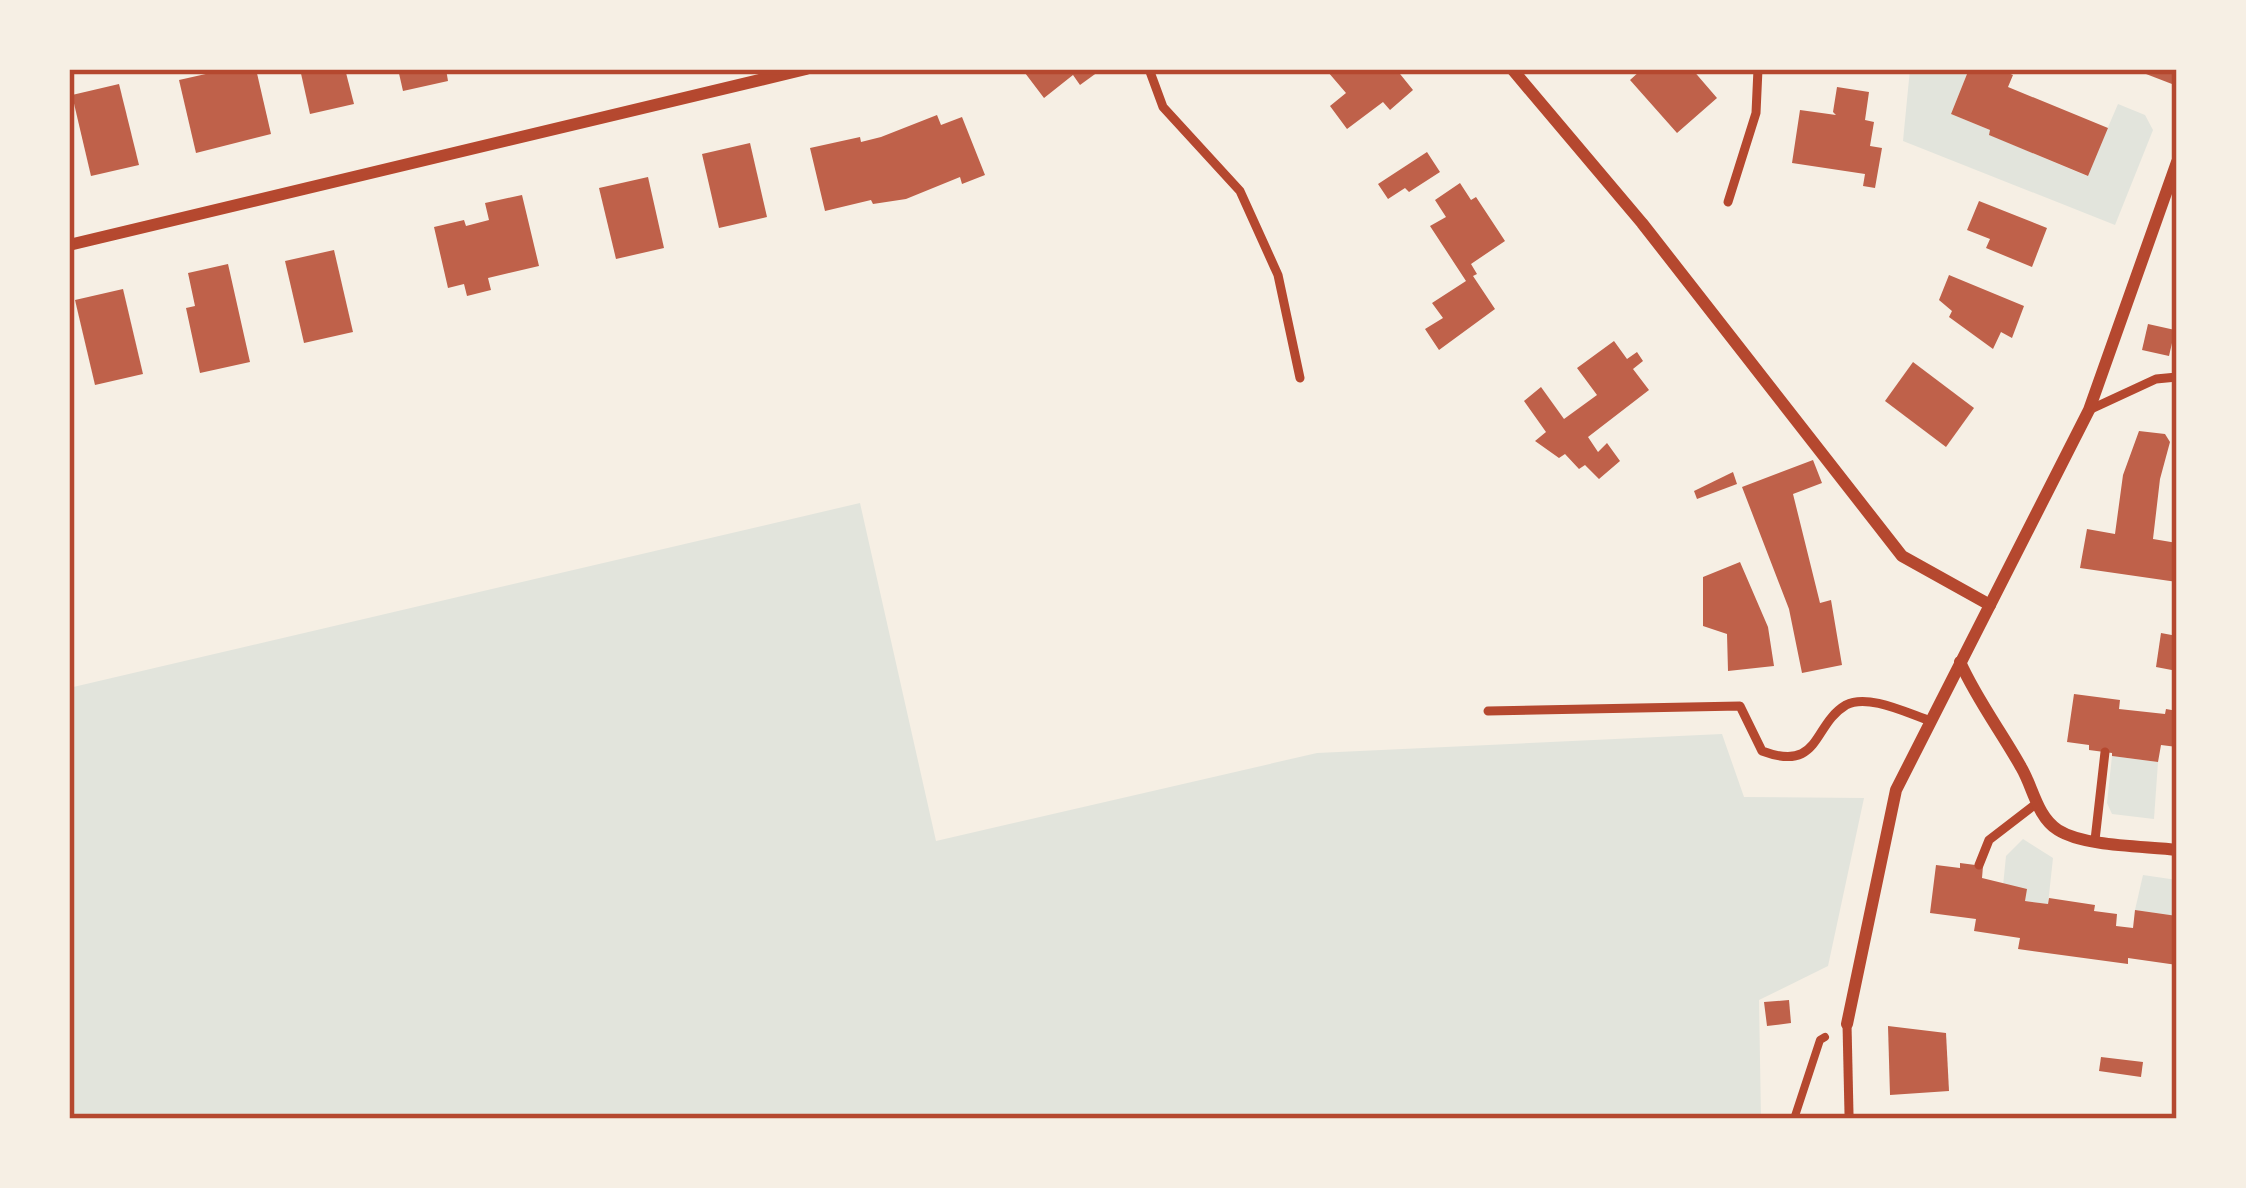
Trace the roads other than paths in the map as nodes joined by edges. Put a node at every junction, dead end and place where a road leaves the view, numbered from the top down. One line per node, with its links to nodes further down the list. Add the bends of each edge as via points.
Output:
1 (806, 69): 7 (street)
2 (1149, 69): 9 (lane, via 1163,107 1240,191 1278,275)
3 (1512, 69): 11 (street, via 1902,556)
4 (1758, 69): 6 (lane, via 1756,113)
5 (2177, 162): 10 (street)
6 (1728, 202)
7 (69, 245)
8 (2177, 377): 10 (lane)
9 (1300, 378)
10 (2089, 410): 11 (street)
11 (1990, 605): 12 (street)
12 (1960, 662): 14 (street); 16 (street)
13 (1488, 710): 14 (lane, via 1740,706 1762,751 1781,758 1805,752 1846,705 1868,701)
14 (1931, 721): 20 (street, via 1896,790)
15 (2105, 752): 17 (lane)
16 (2037, 803): 17 (street, via 2059,831); 19 (lane, via 1989,840)
17 (2095, 840): 18 (street)
18 (2177, 850)
19 (1979, 866)
20 (1846, 1024): 21 (lane)
21 (1849, 1114)

